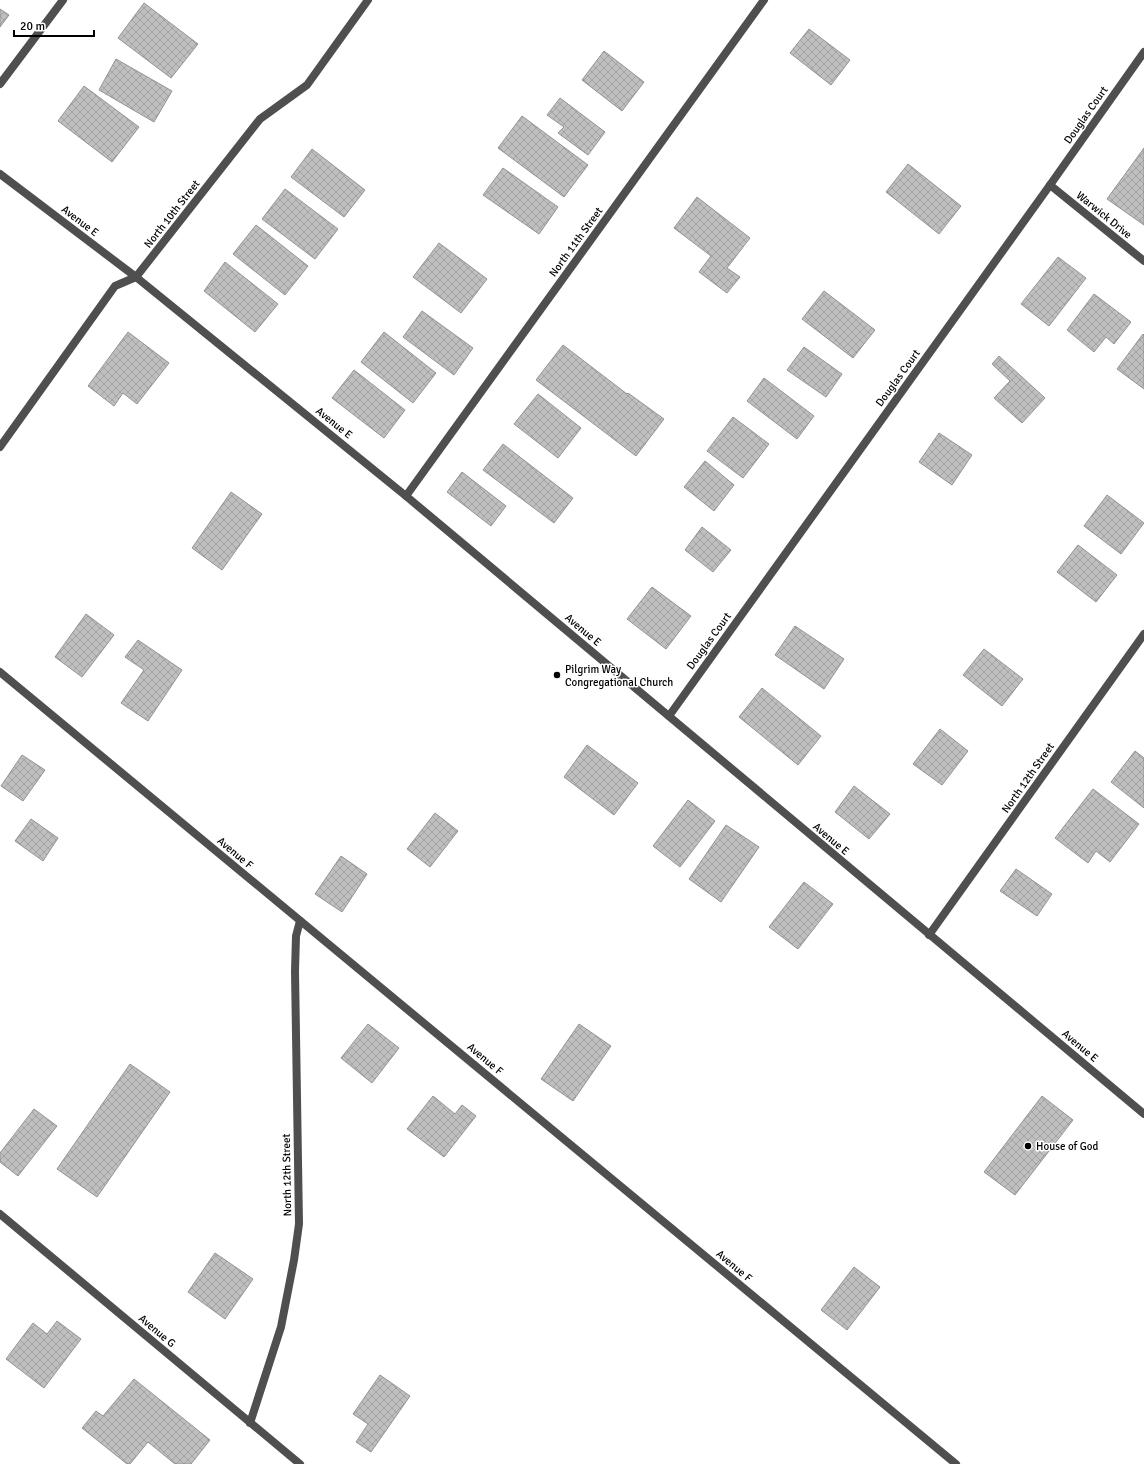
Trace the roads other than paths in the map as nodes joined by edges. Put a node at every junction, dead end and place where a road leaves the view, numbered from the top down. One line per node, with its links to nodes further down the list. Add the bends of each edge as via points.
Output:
1 (63, 0): 5 (street)
2 (368, 0): 9 (street, North 10th Street, via 307,85 260,119)
3 (764, 0): 11 (street, North 11th Street)
4 (1144, 52): 7 (street, Douglas Court)
5 (0, 84)
6 (0, 174): 9 (street, Avenue E)
7 (1050, 186): 8 (street, Warwick Drive); 14 (street, Douglas Court)
8 (1144, 261)
9 (136, 277): 10 (street, North 10th Street, via 115,286); 11 (street, Avenue E)
10 (0, 447)
11 (406, 496): 14 (street, Avenue E)
12 (1144, 634): 16 (street, North 12th Street)
13 (0, 672): 15 (street, Avenue F)
14 (669, 716): 16 (street, Avenue E)
15 (300, 921): 19 (street, North 12th Street, via 296,936 295,971 299,1224 280,1327); 21 (street, Avenue F)
16 (929, 935): 17 (street, Avenue E)
17 (1144, 1114)
18 (0, 1214): 19 (street, Avenue G)
19 (250, 1423): 20 (street, Avenue G)
20 (300, 1464)
21 (956, 1464)

